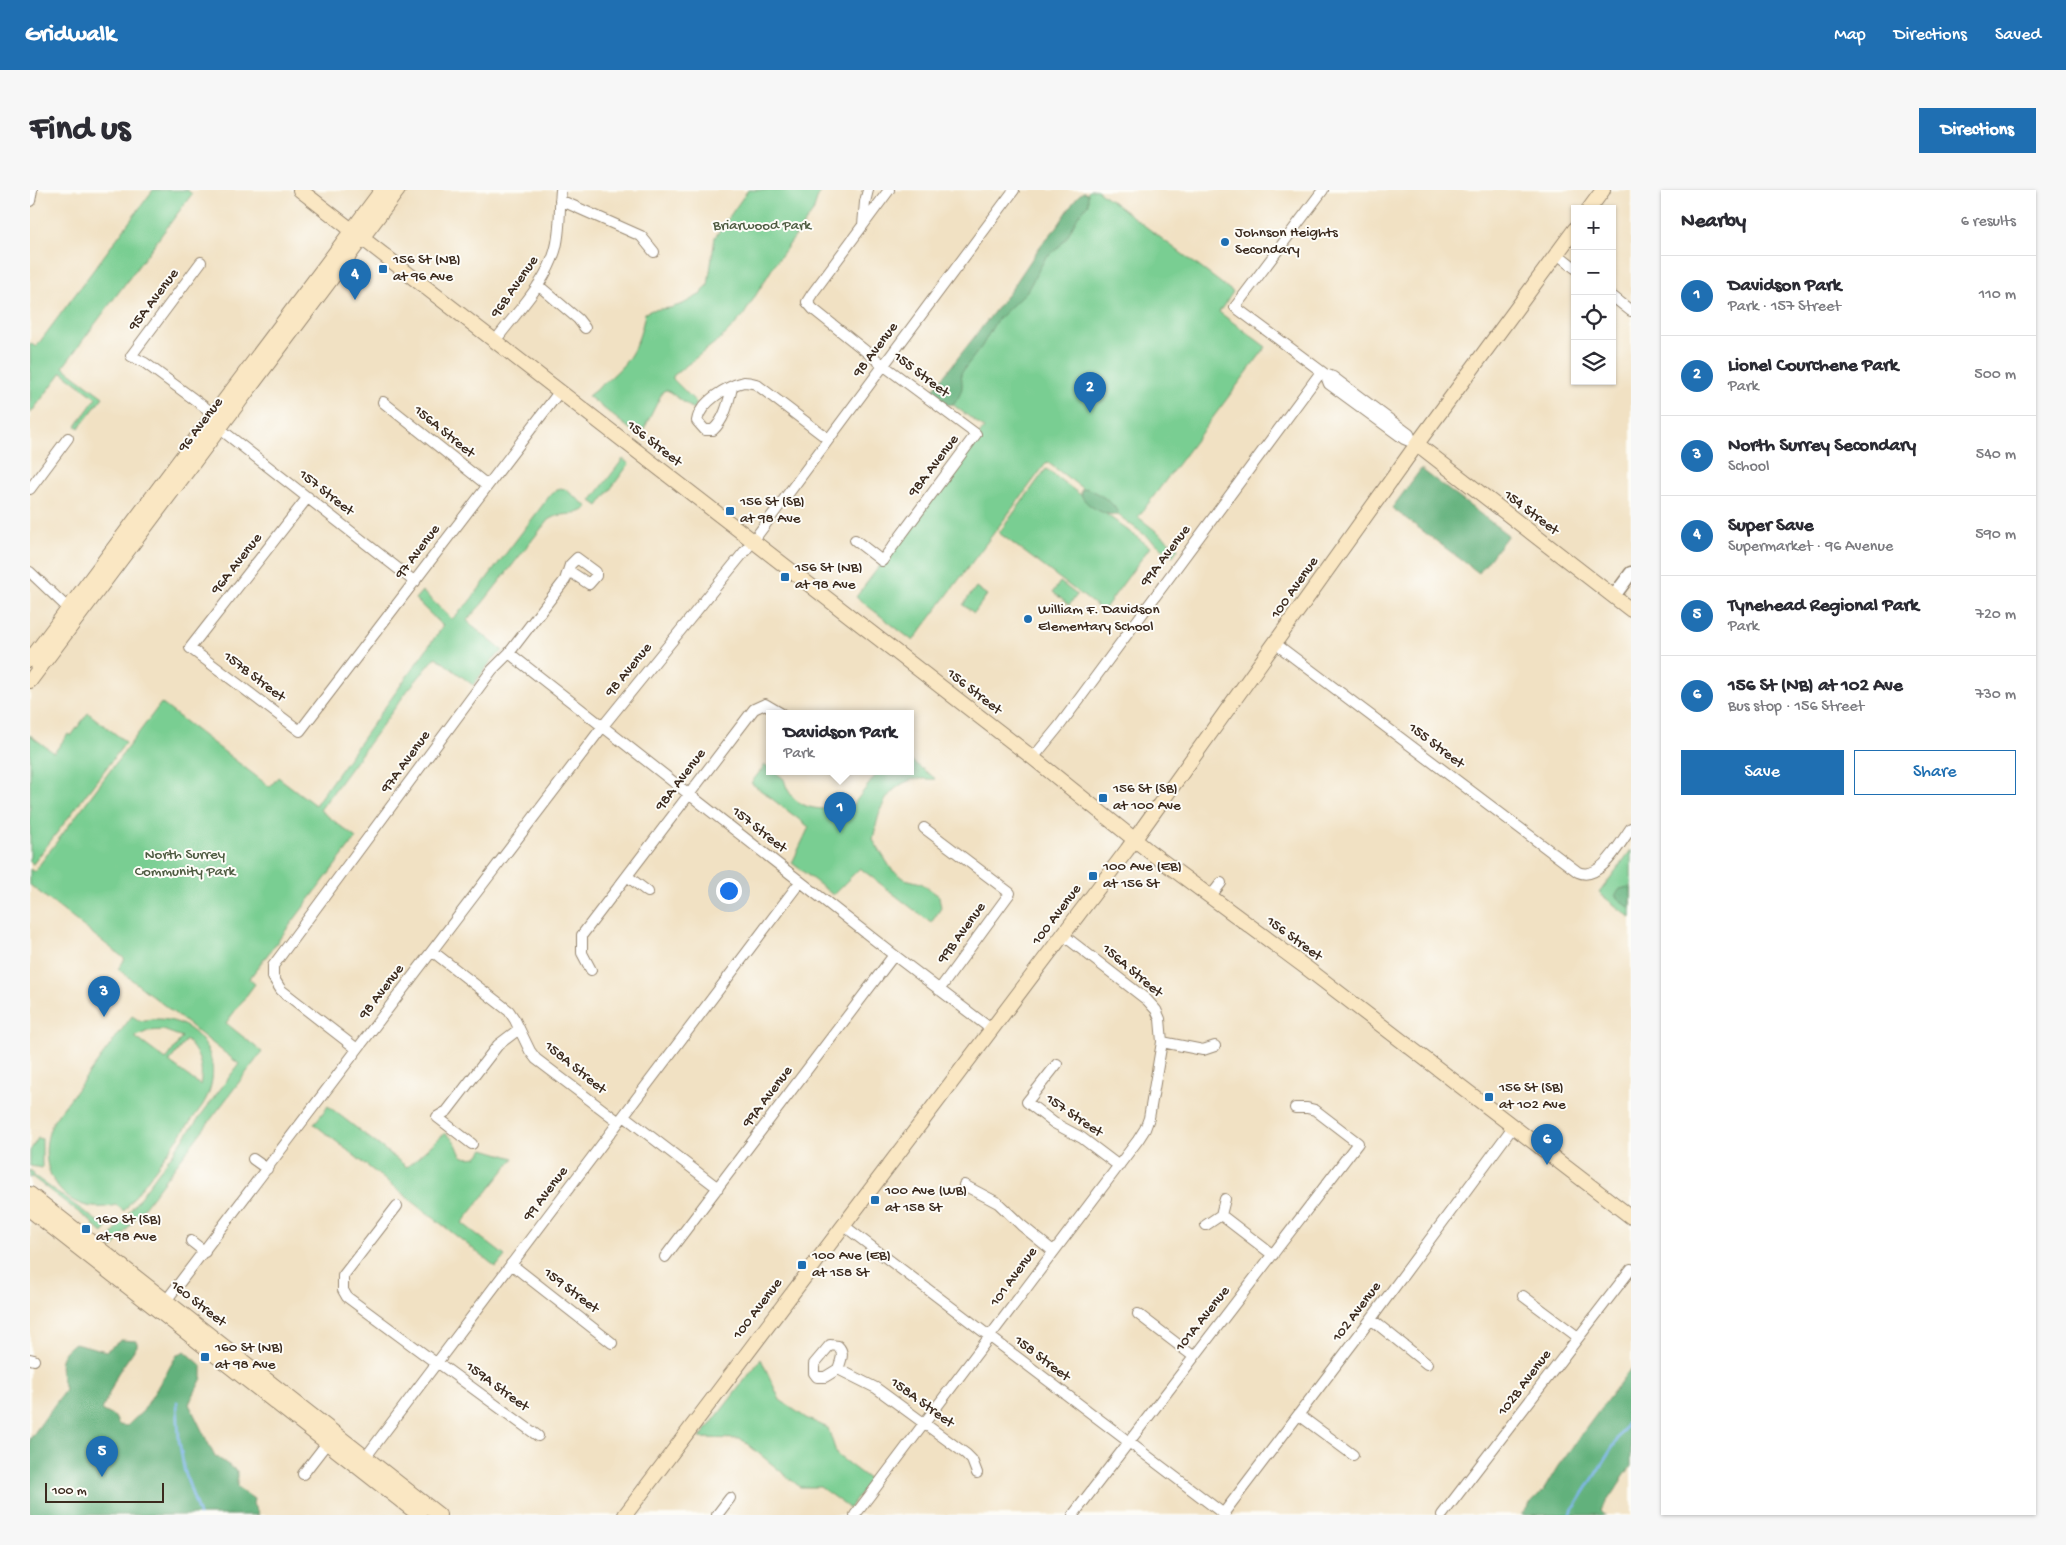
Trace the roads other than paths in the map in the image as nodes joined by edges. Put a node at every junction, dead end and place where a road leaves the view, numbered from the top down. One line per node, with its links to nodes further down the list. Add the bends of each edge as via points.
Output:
1 (32, 190): 11 (street)
2 (300, 190): 15 (main road, 156 Street)
3 (382, 190): 15 (main road, 96 Avenue)
4 (398, 190): 15 (main road, 96 Avenue)
5 (868, 190): 13 (street)
6 (890, 190): 13 (street, 155 Street)
7 (1014, 190): 25 (street, 98 Avenue)
8 (1323, 190): 26 (street, 154 Street, via 1235,307)
9 (1603, 190): 12 (main road)
10 (561, 195): 16 (street, via 641,236); 20 (street, 96B Avenue, via 555,253)
11 (30, 201)
12 (1592, 205)
13 (863, 226): 25 (street, 155 Street, via 807,302)
14 (1571, 233): 17 (main road, 100 Avenue)
15 (357, 234): 24 (main road, 156 Street); 30 (main road, 96 Avenue); 31 (main road, 96 Avenue)
16 (654, 252)
17 (1556, 253): 19 (street); 35 (main road, 100 Avenue)
18 (201, 262): 30 (street, 95A Avenue, via 131,356)
19 (1571, 265)
20 (538, 285): 23 (street); 24 (street, 96B Avenue)
21 (1616, 299): 22 (street)
22 (1631, 311)
23 (585, 328)
24 (495, 340): 28 (main road, 156 Street)
25 (883, 365): 32 (street, 155 Street); 34 (street, 98 Avenue)
26 (1323, 373): 35 (street, 154 Street, via 1333,377 1409,434); 57 (street, 99A Avenue)
27 (732, 388): 34 (street, via 746,382 756,384)
28 (560, 391): 37 (street, 97 Avenue); 41 (main road, 156 Street)
29 (383, 402): 37 (street, 156A Street)
30 (214, 414): 36 (main road, via 214,426 192,456); 48 (main road, 96 Avenue)
31 (219, 428): 36 (main road, 96 Avenue); 39 (street, 157 Street)
32 (976, 434): 40 (street, 98A Avenue, via 882,561)
33 (68, 438): 38 (street)
34 (828, 440): 41 (street, 98 Avenue)
35 (1415, 443): 46 (main road, 154 Street); 49 (main road, 100 Avenue)
36 (183, 476): 48 (main road, 96 Avenue)
37 (487, 485): 45 (street, 97 Avenue)
38 (30, 490)
39 (308, 497): 45 (street, 157 Street); 50 (street, 96A Avenue)
40 (855, 540)
41 (754, 541): 55 (street, 98 Avenue); 57 (main road, 156 Street)
42 (569, 571): 51 (street, 97A Avenue)
43 (30, 572): 48 (street)
44 (1631, 573): 46 (street)
45 (415, 582): 56 (street, 97 Avenue)
46 (1614, 596): 47 (main road, 154 Street)
47 (1631, 610)
48 (73, 613): 52 (main road, 96 Avenue); 53 (main road, 96 Avenue)
49 (1276, 644): 60 (street, 155 Street, via 1578,872 1589,874 1598,870); 61 (main road, 100 Avenue)
50 (190, 648): 56 (street, 157B Street)
51 (509, 653): 55 (street, 157 Street); 76 (street, 97A Avenue, via 492,670 273,966 274,982 281,990)
52 (30, 660)
53 (30, 681)
54 (777, 710): 58 (street, 98A Avenue, via 762,704 751,712)
55 (603, 726): 58 (street, 157 Street); 68 (street, 98 Avenue)
56 (300, 731)
57 (1032, 758): 61 (main road, 156 Street)
58 (689, 795): 62 (street, 98A Avenue); 63 (street, 157 Street)
59 (924, 828): 71 (street, 99B Avenue, via 1010,893)
60 (1631, 828)
61 (1135, 839): 66 (main road, 156 Street); 67 (main road, 100 Avenue)
62 (627, 876): 65 (street); 70 (street, 98A Avenue, via 582,934 582,953)
63 (800, 882): 69 (street, 157 Street); 79 (street, 99 Avenue, via 755,936)
64 (1221, 883): 66 (street)
65 (648, 892)
66 (1210, 897): 80 (main road, 156 Street)
67 (1063, 935): 72 (main road, 100 Avenue); 74 (street, 156A Street, via 1147,1000 1160,1019)
68 (432, 951): 73 (street, 158A Street, via 503,1006); 76 (street, 98 Avenue)
69 (894, 955): 71 (street, 157 Street); 86 (street, 99A Avenue)
70 (591, 970)
71 (939, 990): 72 (street, 157 Street)
72 (991, 1028): 93 (main road, 100 Avenue)
73 (519, 1029): 79 (street, 158A Street, via 530,1051 541,1063); 81 (street, via 502,1041 447,1111 437,1117)
74 (1162, 1042): 75 (street, via 1203,1050); 83 (street, 101 Avenue, via 1147,1126)
75 (1215, 1046)
76 (357, 1049): 84 (street, 98 Avenue)
77 (1057, 1064): 83 (street, 157 Street, via 1027,1102)
78 (1296, 1108): 98 (street, 101A Avenue, via 1315,1110 1358,1143)
79 (622, 1119): 86 (street, 158A Street); 100 (street, 99 Avenue)
80 (1513, 1127): 92 (main road, 156 Street); 105 (street, 102 Avenue)
81 (472, 1144)
82 (253, 1158): 84 (street)
83 (1119, 1166): 96 (street, 101 Avenue)
84 (267, 1169): 97 (street, 98 Avenue)
85 (964, 1186): 96 (street, via 998,1203)
86 (718, 1188): 99 (street, 99A Avenue)
87 (30, 1194): 103 (main road, 160 Street)
88 (1226, 1200): 91 (street)
89 (397, 1206): 110 (street, 159A Street, via 343,1276 343,1290)
90 (30, 1210): 103 (main road, 160 Street)
91 (1221, 1214): 94 (street); 98 (street)
92 (1631, 1216)
93 (843, 1225): 106 (street, 158 Street); 126 (main road, 100 Avenue)
94 (1206, 1225)
95 (191, 1241): 97 (street)
96 (1053, 1251): 106 (street, 101 Avenue)
97 (204, 1252): 103 (street, 98 Avenue)
98 (1273, 1255): 109 (street, 101A Avenue)
99 (666, 1257)
100 (511, 1264): 108 (street, 159 Street); 110 (street, 99 Avenue)
101 (1631, 1269): 107 (street, 102B Avenue)
102 (1524, 1296): 107 (street)
103 (163, 1305): 117 (main road, 160 Street); 119 (main road, 160 Street)
104 (1138, 1314): 109 (street)
105 (1371, 1319): 111 (street); 113 (street, 102 Avenue)
106 (989, 1337): 114 (street, 101 Avenue); 116 (street, 158 Street)
107 (1578, 1337): 130 (street, 102B Avenue)
108 (612, 1343)
109 (1193, 1356): 116 (street, 101A Avenue)
110 (436, 1362): 115 (street, 159A Street); 119 (street, 99 Avenue)
111 (1428, 1364)
112 (838, 1369): 114 (street, 158A Street, via 876,1388)
113 (1298, 1415): 118 (street); 124 (street, 102 Avenue)
114 (924, 1424): 120 (street, 158A Street, via 966,1454); 128 (street, 101 Avenue)
115 (538, 1436)
116 (1129, 1442): 124 (street, 158 Street); 129 (street, 101A Avenue)
117 (327, 1443): 119 (main road, 160 Street); 121 (street)
118 (1352, 1456)
119 (361, 1463): 123 (main road, 160 Street); 125 (main road, 160 Street)
120 (977, 1473)
121 (303, 1474)
122 (730, 1498): 127 (street)
123 (410, 1512)
124 (1224, 1514)
125 (439, 1515)
126 (624, 1515)
127 (717, 1515)
128 (855, 1515)
129 (1073, 1515)
130 (1442, 1515)

